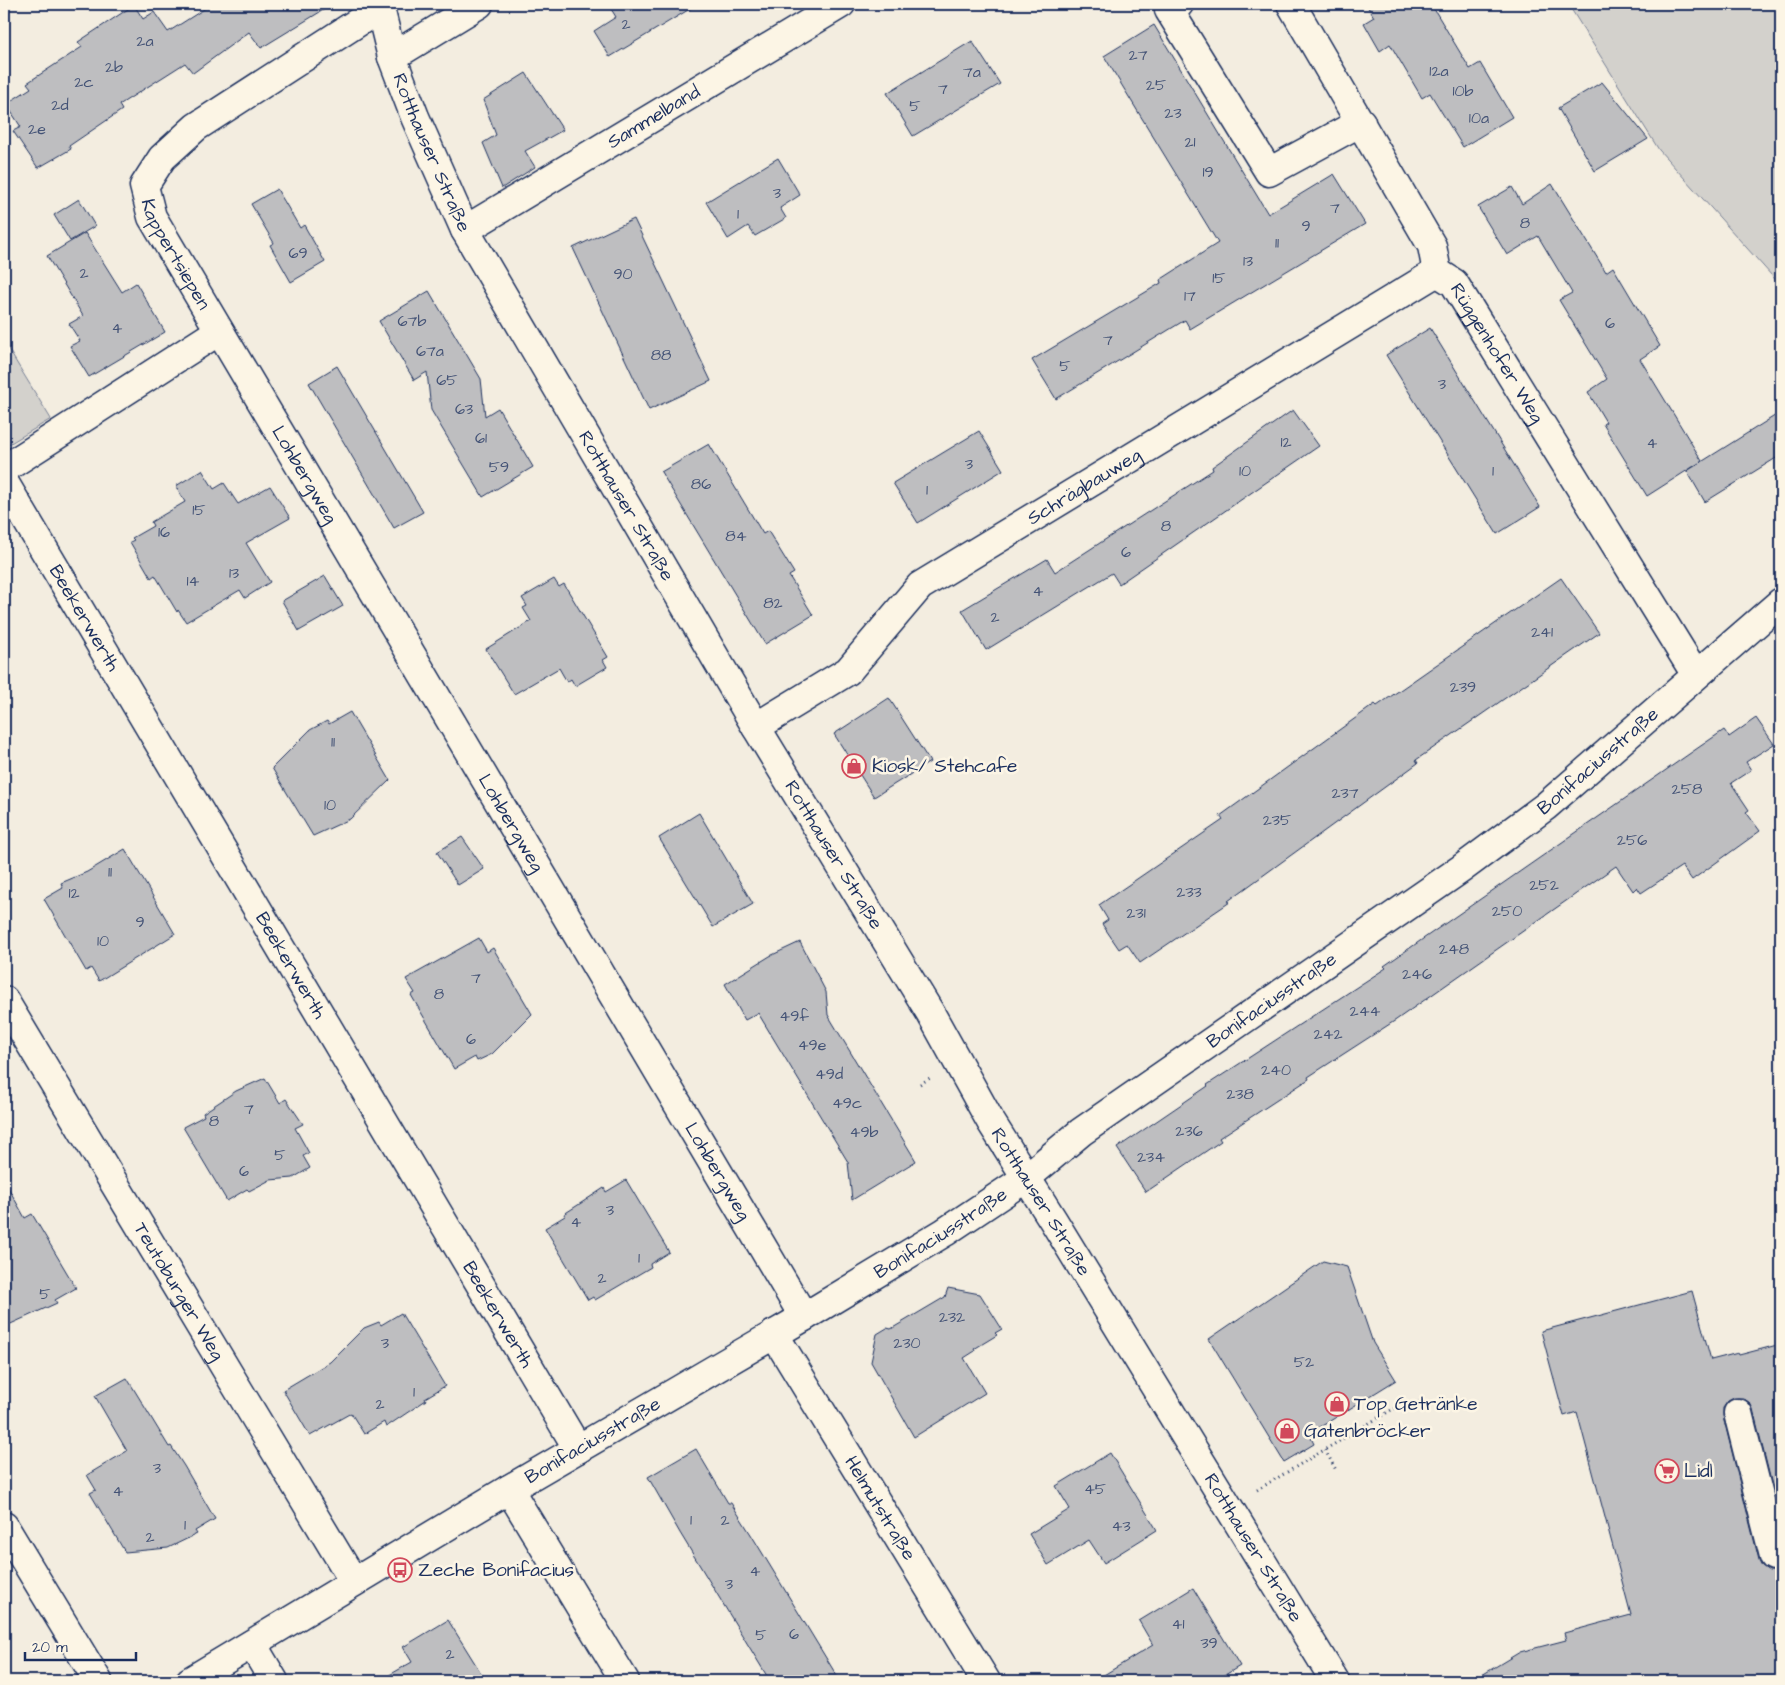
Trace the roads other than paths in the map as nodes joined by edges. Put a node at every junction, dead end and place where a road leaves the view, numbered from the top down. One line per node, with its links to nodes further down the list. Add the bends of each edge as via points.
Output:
1 (479, 4): 6 (street)
2 (841, 4): 8 (street, Sammelband)
3 (1179, 4): 7 (street, via 1169,10 1269,172)
4 (1291, 4): 7 (street, Rüggenhofer Weg)
5 (380, 6): 6 (street, Rotthauser Straße); 10 (street, Kappertsiepen, via 196,127 162,158 144,186 152,217)
6 (392, 57): 8 (street, Rotthauser Straße)
7 (1361, 122): 9 (street, Rüggenhofer Weg, via 1432,246)
8 (465, 230): 15 (street, Rotthauser Straße)
9 (1437, 272): 14 (street, Rüggenhofer Weg, via 1454,283); 15 (street, Schrägbauweg, via 920,586 848,672)
10 (219, 331): 11 (street, Kappertsiepen); 18 (street, Lohbergweg)
11 (4, 469)
12 (4, 482): 21 (street, Beekerwerth)
13 (1781, 602): 14 (street, Bonifaciusstraße)
14 (1696, 675): 17 (street, Bonifaciusstraße, via 1546,806 1461,869 1081,1132)
15 (756, 727): 17 (street, Rotthauser Straße, via 931,1014 986,1114)
16 (4, 1000): 25 (street, Teutoburger Weg)
17 (1026, 1178): 18 (street, Bonifaciusstraße, via 977,1212); 32 (street, Rotthauser Straße)
18 (804, 1317): 19 (street, Bonifaciusstraße)
19 (774, 1334): 21 (street, Bonifaciusstraße); 31 (street, Helmutstraße)
20 (1738, 1413): 24 (street)
21 (578, 1449): 22 (street, Bonifaciusstraße)
22 (509, 1489): 25 (street, Bonifaciusstraße); 30 (street)
23 (4, 1526): 27 (street)
24 (1774, 1556)
25 (354, 1582): 26 (street, Bonifaciusstraße)
26 (252, 1644): 28 (street, Bonifaciusstraße); 29 (street)
27 (98, 1681)
28 (190, 1681)
29 (274, 1681)
30 (625, 1681)
31 (986, 1681)
32 (1335, 1681)

